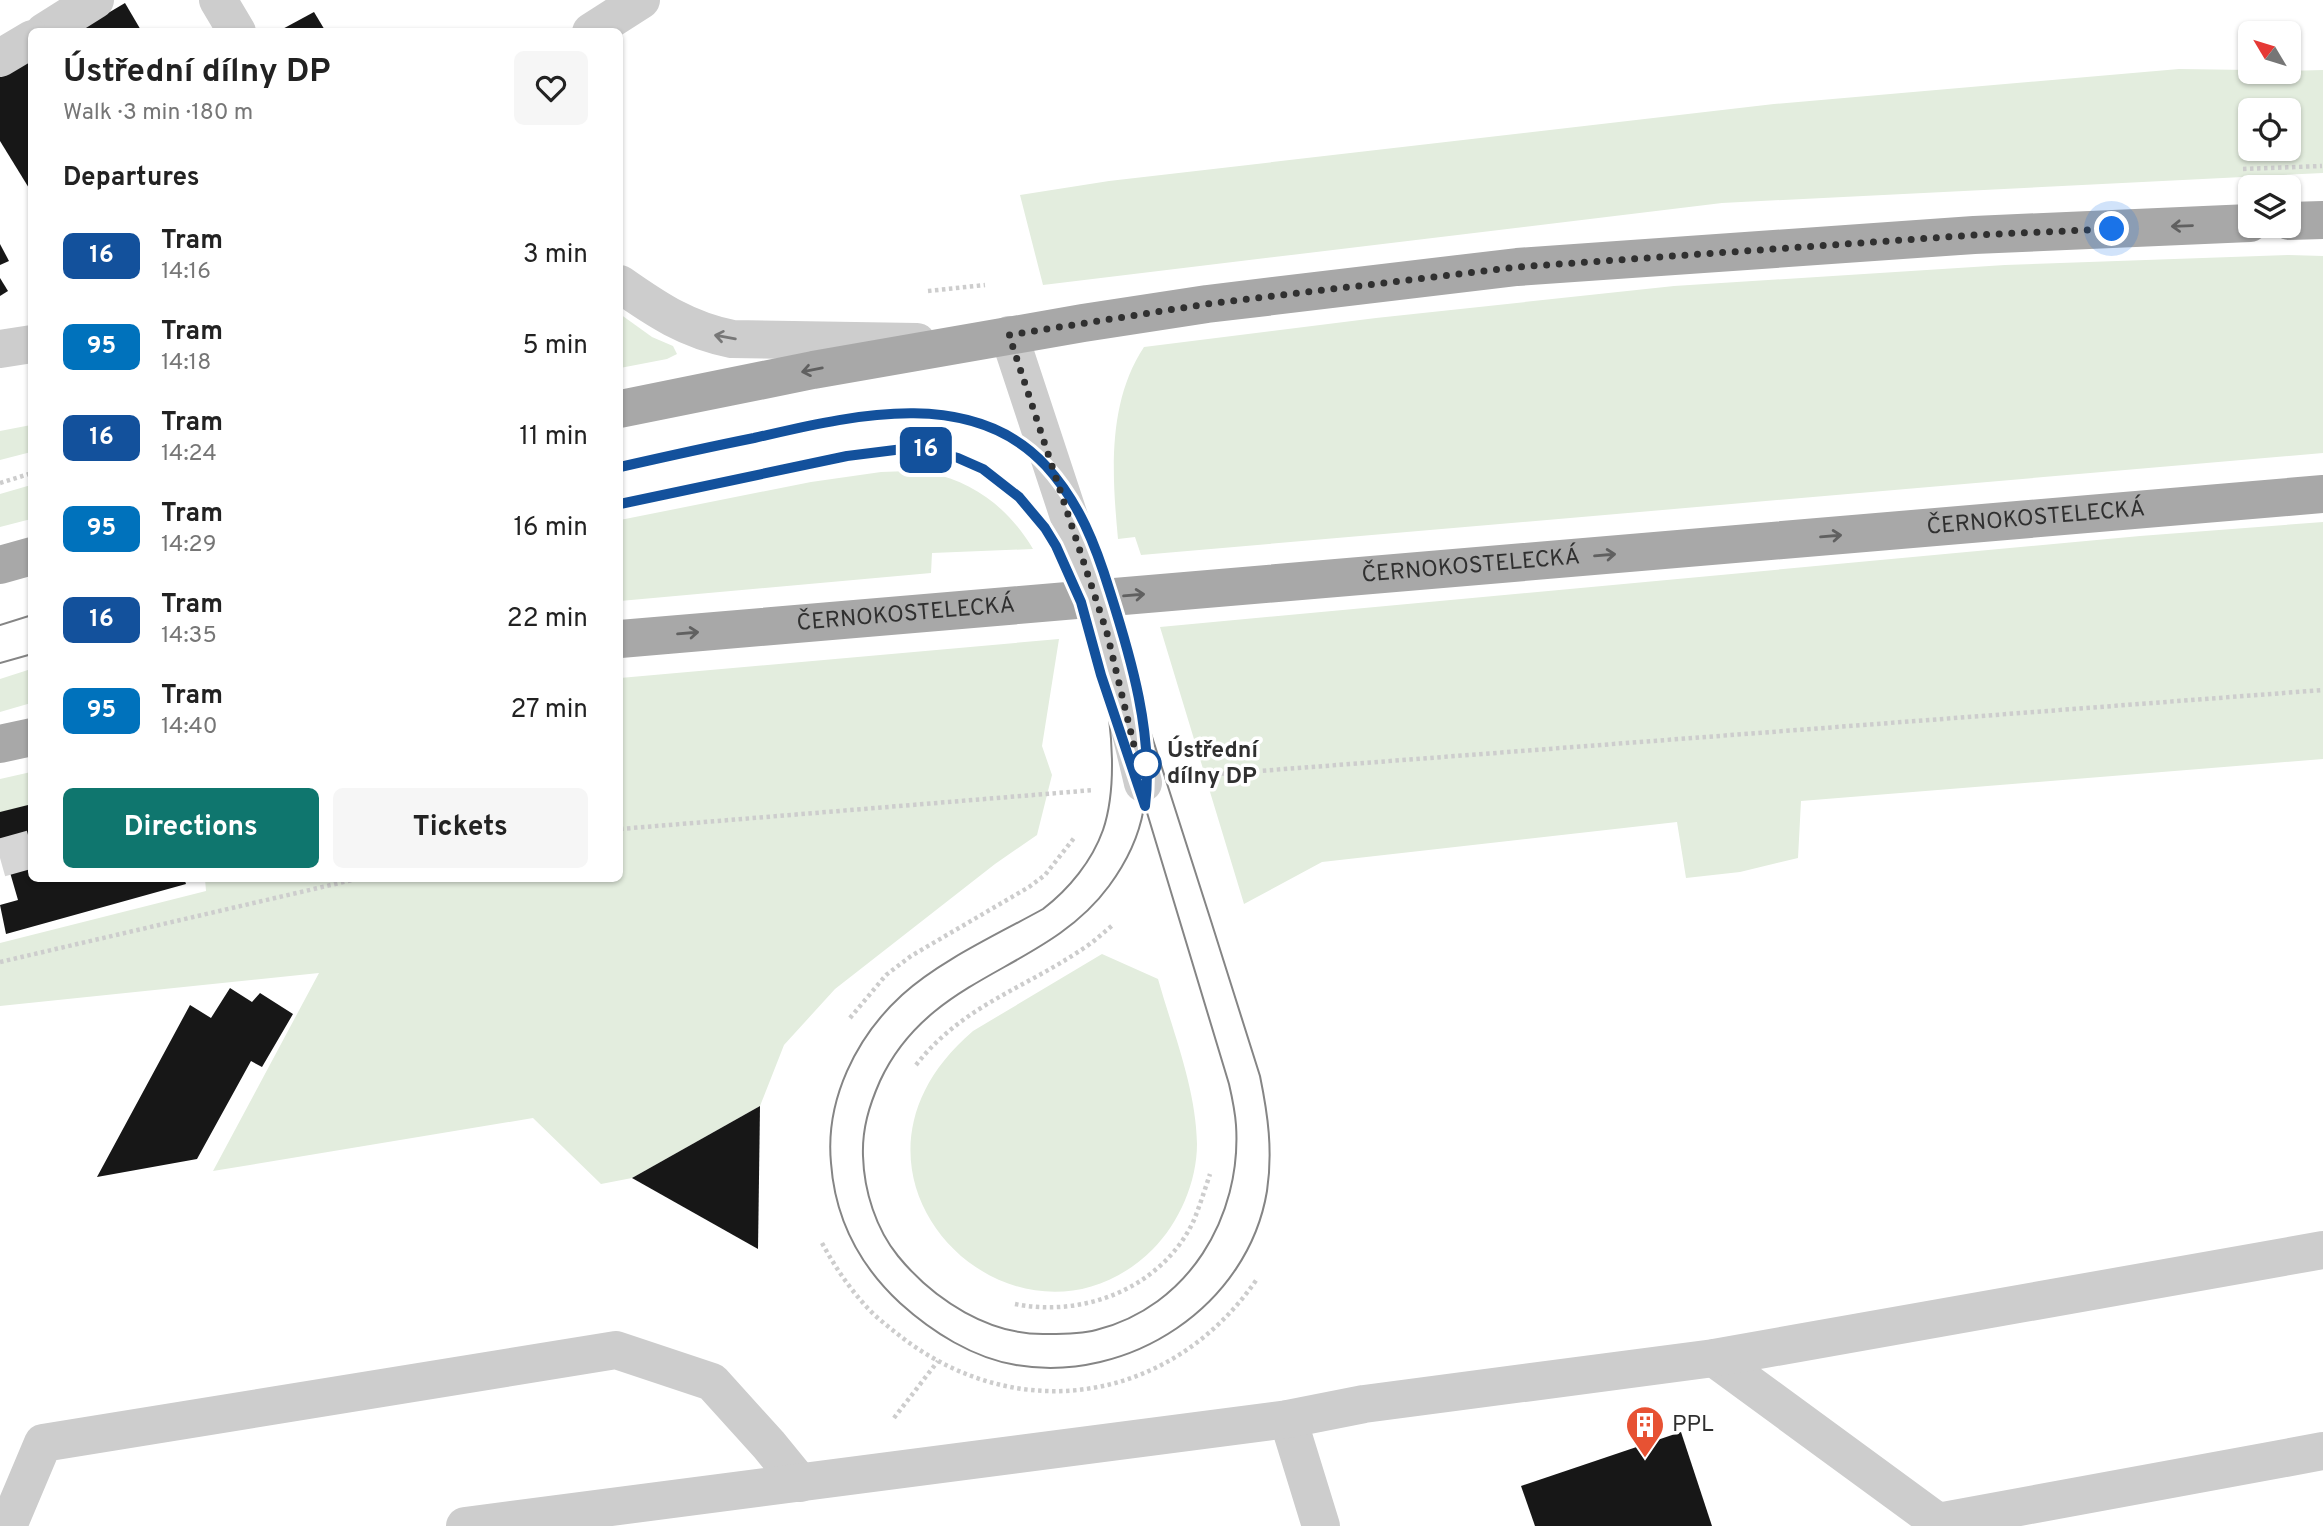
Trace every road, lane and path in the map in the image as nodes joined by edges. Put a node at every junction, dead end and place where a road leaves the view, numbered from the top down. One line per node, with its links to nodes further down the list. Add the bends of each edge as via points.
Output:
1 (95, 0): 4 (lane)
2 (218, 0): 5 (lane)
3 (641, 0): 6 (lane)
4 (50, 28)
5 (235, 28)
6 (597, 28)
7 (28, 41): 8 (lane)
8 (0, 58)
9 (2323, 220): 10 (main road)
10 (2301, 221)
11 (2238, 224): 13 (main road, one-way to 13, via 1974,235 1517,267 1207,304)
12 (623, 286): 14 (lane, one-way to 12, via 732,339 683,325)
13 (1009, 335): 14 (main road); 27 (lane, bridge, via 1107,633)
14 (964, 343): 17 (main road, one-way to 17)
15 (28, 345): 16 (lane)
16 (0, 349)
17 (623, 408)
18 (28, 474): 19 (path)
19 (0, 483)
20 (2323, 494): 23 (main road, ČERNOKOSTELECKÁ, one-way to 20)
21 (28, 557): 22 (main road)
22 (0, 565)
23 (623, 639)
24 (2323, 690): 27 (path, via 1204,774)
25 (28, 738): 26 (main road)
26 (0, 744)
27 (1143, 783)
28 (1100, 789): 29 (path)
29 (623, 829)
30 (1074, 838): 34 (path, via 1030,887 886,975)
31 (344, 882): 33 (path)
32 (1114, 924): 35 (path, via 1084,948 946,1031)
33 (0, 962)
34 (850, 1018)
35 (916, 1065)
36 (1210, 1174): 40 (path, via 1193,1222 1152,1273 1094,1302)
37 (822, 1243): 39 (path, via 865,1306 918,1349 966,1375 1025,1391 1074,1391 1135,1377 1161,1365 1223,1322)
38 (2323, 1250): 41 (lane)
39 (1257, 1279)
40 (1015, 1304)
41 (1714, 1357): 42 (lane, via 1364,1404); 45 (lane)
42 (1288, 1419): 44 (lane); 48 (lane)
43 (2323, 1451): 45 (lane)
44 (800, 1483): 46 (lane, via 712,1382 615,1350 43,1443); 47 (lane)
45 (1938, 1524)
46 (8, 1526)
47 (466, 1526)
48 (1321, 1526)

